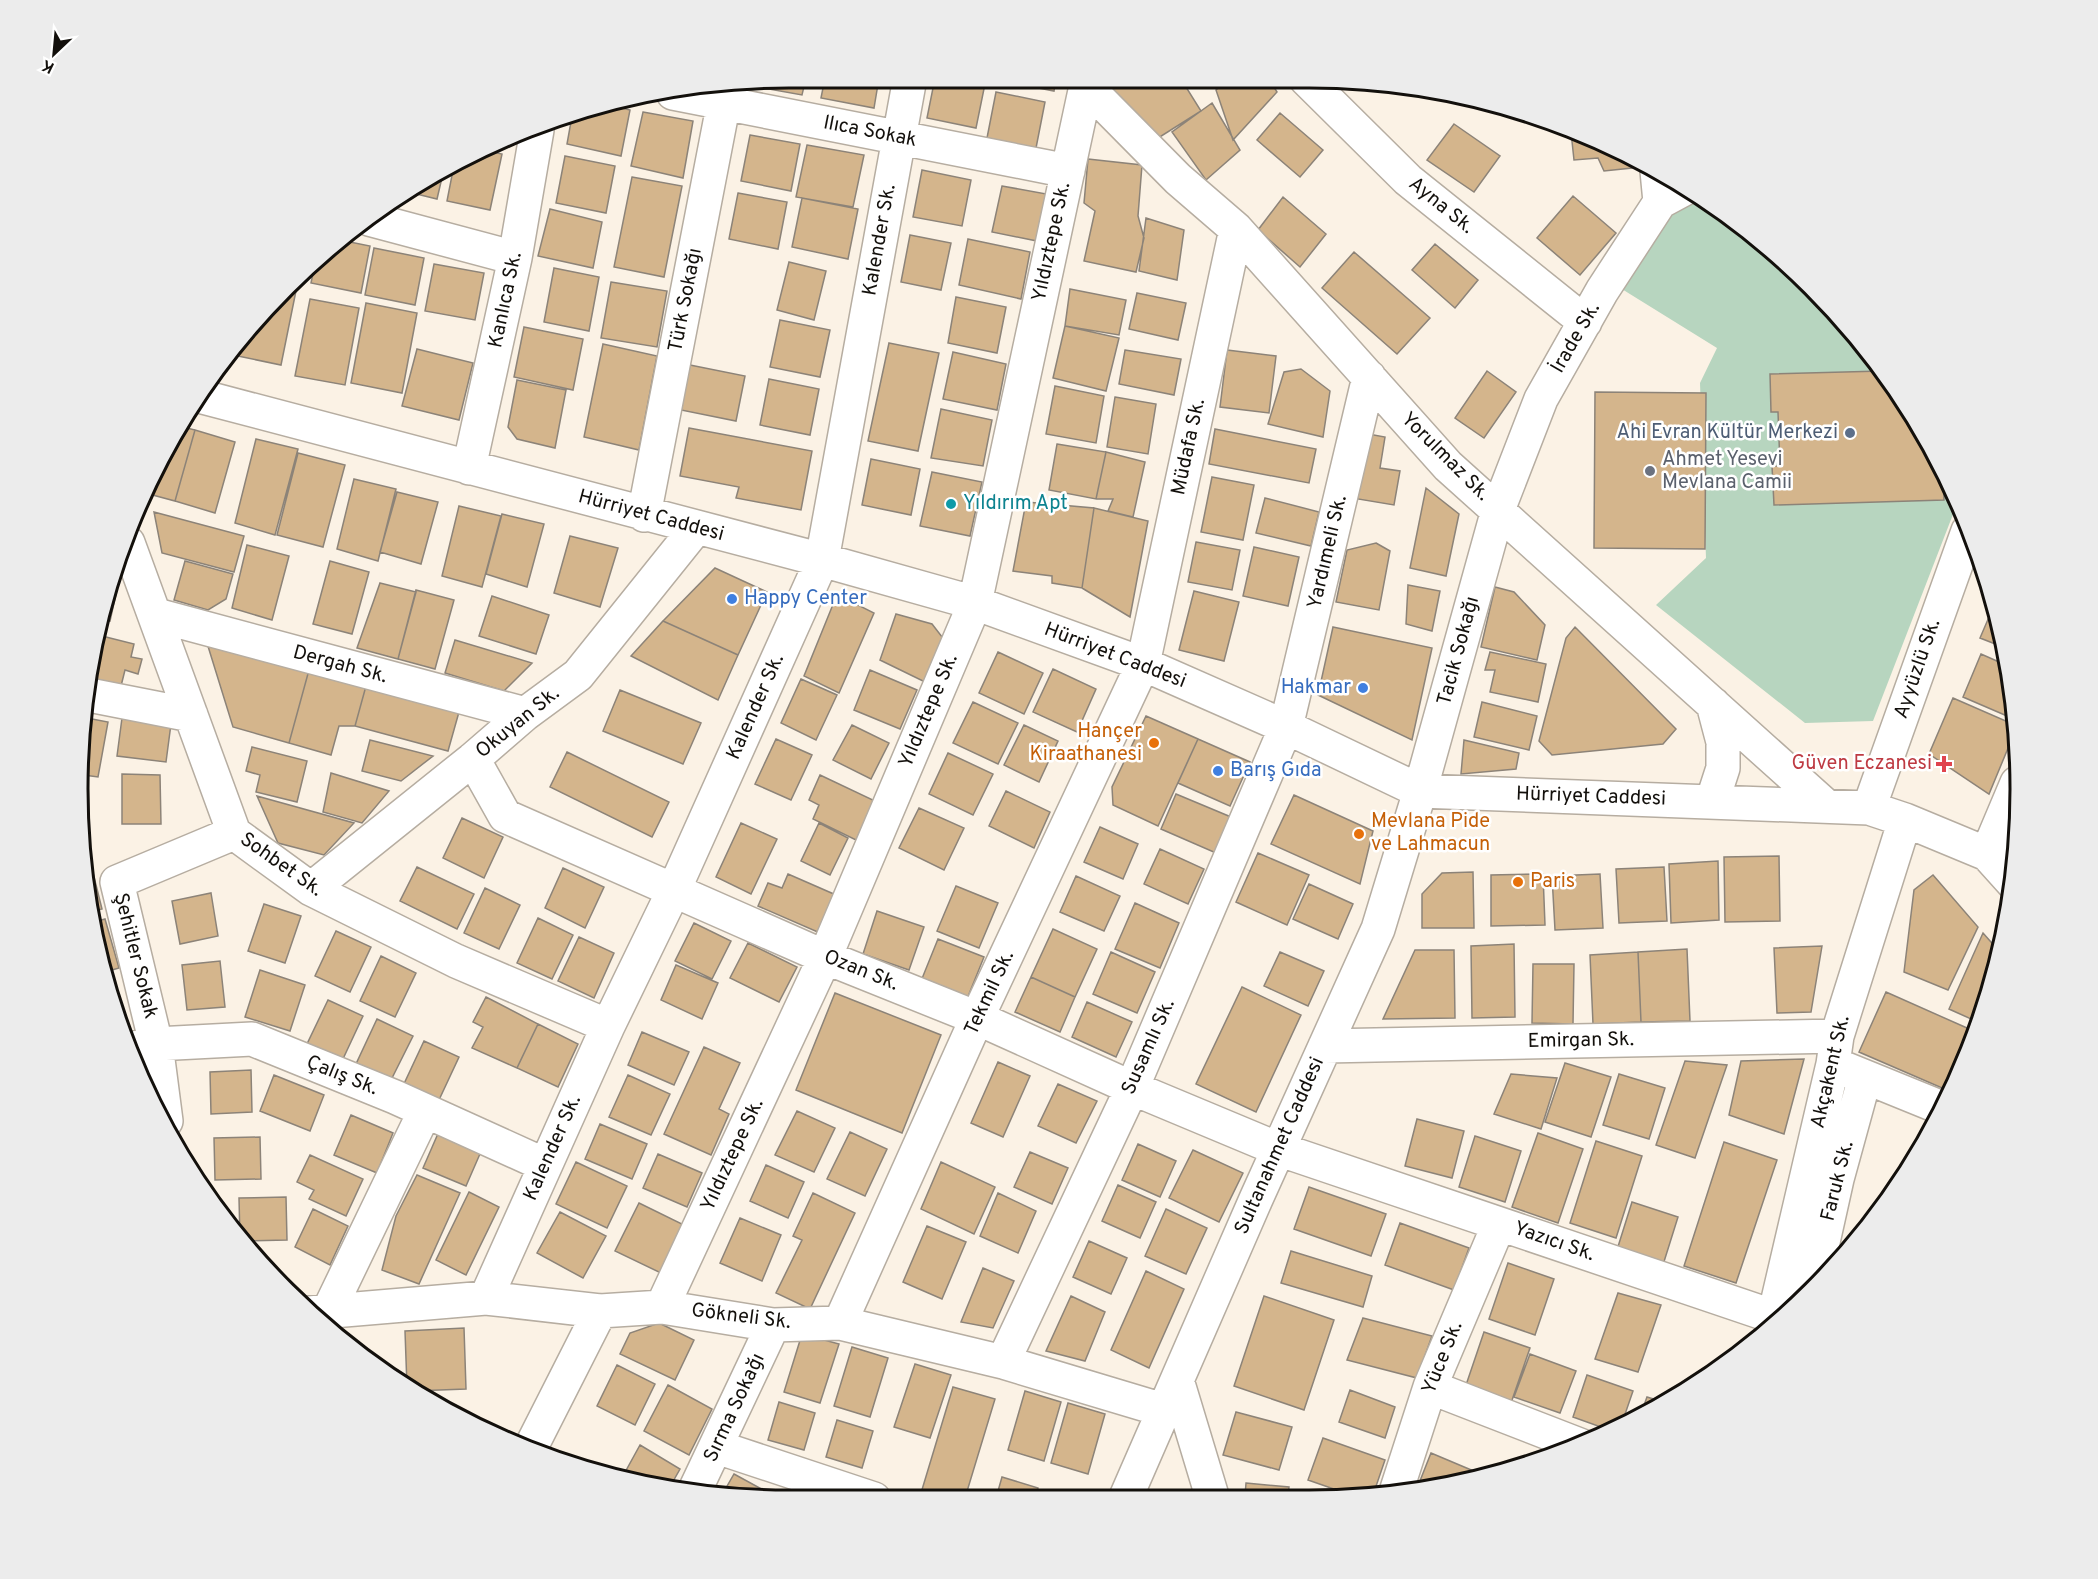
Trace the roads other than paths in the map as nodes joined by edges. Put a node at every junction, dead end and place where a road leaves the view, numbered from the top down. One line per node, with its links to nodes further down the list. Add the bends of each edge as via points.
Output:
1 (908, 88): 8 (street, Kalender Sk.)
2 (1085, 88): 9 (street, Yıldıztepe Sk.)
3 (1092, 88): 12 (street, Yorulmaz Sk., via 1178,179)
4 (1315, 88): 14 (street, Ayna Sk., via 1408,180)
5 (698, 94): 6 (street, llıca Sokak)
6 (725, 95): 8 (street, llıca Sokak); 19 (street, Türk Sokağı)
7 (536, 136): 13 (street, Kanlıca Sk.)
8 (898, 137): 9 (street, llıca Sokak); 23 (street, Kalender Sk.)
9 (1068, 171): 24 (street, Yıldıztepe Sk.)
10 (1668, 187): 14 (street, İrade Sk.)
11 (379, 222): 13 (street)
12 (1236, 229): 15 (street, Yorulmaz Sk.); 26 (street, Müdafa Sk.)
13 (515, 258): 17 (street, Kanlıca Sk.)
14 (1585, 322): 18 (street, İrade Sk., via 1541,399)
15 (1369, 377): 18 (street, Yorulmaz Sk., via 1448,465); 31 (street, Yardımeli Sk.)
16 (208, 398): 17 (street, Hürriyet Caddesi)
17 (469, 468): 19 (street, Hürriyet Caddesi)
18 (1498, 510): 28 (street, Yorulmaz Sk.); 33 (street, Tacik Sokağı)
19 (644, 515): 20 (street, Hürriyet Caddesi)
20 (696, 528): 23 (street, Hürriyet Caddesi); 29 (street, Okuyan Sk., via 578,675)
21 (1964, 541): 37 (street, Ayyüzlü Sk.)
22 (131, 551): 25 (street, Sohbet Sk.)
23 (822, 560): 24 (street, Hürriyet Caddesi); 43 (street, Kalender Sk.)
24 (975, 603): 26 (street, Hürriyet Caddesi); 44 (street, Yıldıztepe Sk.)
25 (156, 615): 29 (street, Dergah Sk.); 30 (street, Sohbet Sk.)
26 (1143, 664): 31 (street, Hürriyet Caddesi); 45 (street, Tekmil Sk.)
27 (94, 696): 30 (street)
28 (1713, 704): 35 (street, via 1723,742 1724,768); 36 (street, Yorulmaz Sk.)
29 (525, 714): 32 (street, Okuyan Sk.)
30 (191, 716): 39 (street, Sohbet Sk.)
31 (1286, 727): 33 (street, Hürriyet Caddesi); 52 (street, Susamlı Sk.)
32 (473, 759): 42 (street, Okuyan Sk.); 43 (street, Ozan Sk., via 505,816)
33 (1420, 791): 35 (street, Hürriyet Caddesi); 47 (street, Sultanahmet Caddesi, via 1378,929)
34 (2010, 801): 40 (street)
35 (1712, 802): 36 (street, Hürriyet Caddesi)
36 (1826, 806): 37 (street, Hürriyet Caddesi)
37 (1869, 808): 38 (street, Hürriyet Caddesi)
38 (1905, 820): 40 (street, Hürriyet Caddesi); 49 (street, Akçakent Sk.)
39 (234, 833): 42 (street, Sohbet Sk.); 48 (street, Şehitler Sokak, via 117,882)
40 (1987, 854): 41 (street, Hürriyet Caddesi)
41 (2005, 874)
42 (311, 889): 46 (street, Sohbet Sk., via 456,961)
43 (673, 891): 44 (street, Ozan Sk.); 46 (street, Kalender Sk.)
44 (825, 957): 45 (street, Ozan Sk.); 60 (street, Yıldıztepe Sk.)
45 (978, 1018): 52 (street, Ozan Sk.); 66 (street, Tekmil Sk.)
46 (608, 1026): 56 (street, Kalender Sk.)
47 (1325, 1046): 49 (street, Emirgan Sk.); 55 (street, Sultanahmet Caddesi)
48 (142, 1047): 51 (street, Şehitler Sokak); 54 (street, Çalış Sk., via 252,1039)
49 (1835, 1050): 50 (street); 64 (street, Akçakent Sk.)
50 (1865, 1077): 53 (street); 58 (street, Faruk Sk., via 1837,1179)
51 (155, 1086)
52 (1132, 1088): 55 (street, Ozan Sk.); 68 (street, Susamlı Sk.)
53 (1934, 1105)
54 (425, 1111): 56 (street, Çalış Sk.); 61 (street)
55 (1278, 1149): 57 (street, Yazıcı Sk.); 69 (street, Sultanahmet Caddesi)
56 (545, 1166): 59 (street, Kalender Sk.)
57 (1499, 1224): 65 (street, Yazıcı Sk.); 70 (street, Yüce Sk.)
58 (1819, 1270)
59 (486, 1298): 62 (street, Gökneli Sk.); 63 (street, Gökneli Sk.)
60 (662, 1307): 63 (street, Gökneli Sk.); 67 (street, Gökneli Sk.)
61 (320, 1310)
62 (321, 1311)
63 (600, 1311): 73 (street)
64 (1775, 1313)
65 (1766, 1321)
66 (840, 1323): 67 (street, Gökneli Sk.); 68 (street, Gökneli Sk.)
67 (773, 1325): 74 (street, Sırma Sokağı)
68 (1002, 1362): 71 (street, Gökneli Sk.)
69 (1177, 1380): 71 (street, Sultanahmet Caddesi); 79 (street)
70 (1430, 1387): 72 (street); 76 (street, Yüce Sk.)
71 (1163, 1410): 78 (street, Sultanahmet Caddesi)
72 (1568, 1440)
73 (534, 1442)
74 (717, 1447): 75 (street, Sırma Sokağı); 77 (street)
75 (698, 1485)
76 (1398, 1485)
77 (849, 1490)
78 (1129, 1490)
79 (1210, 1490)

